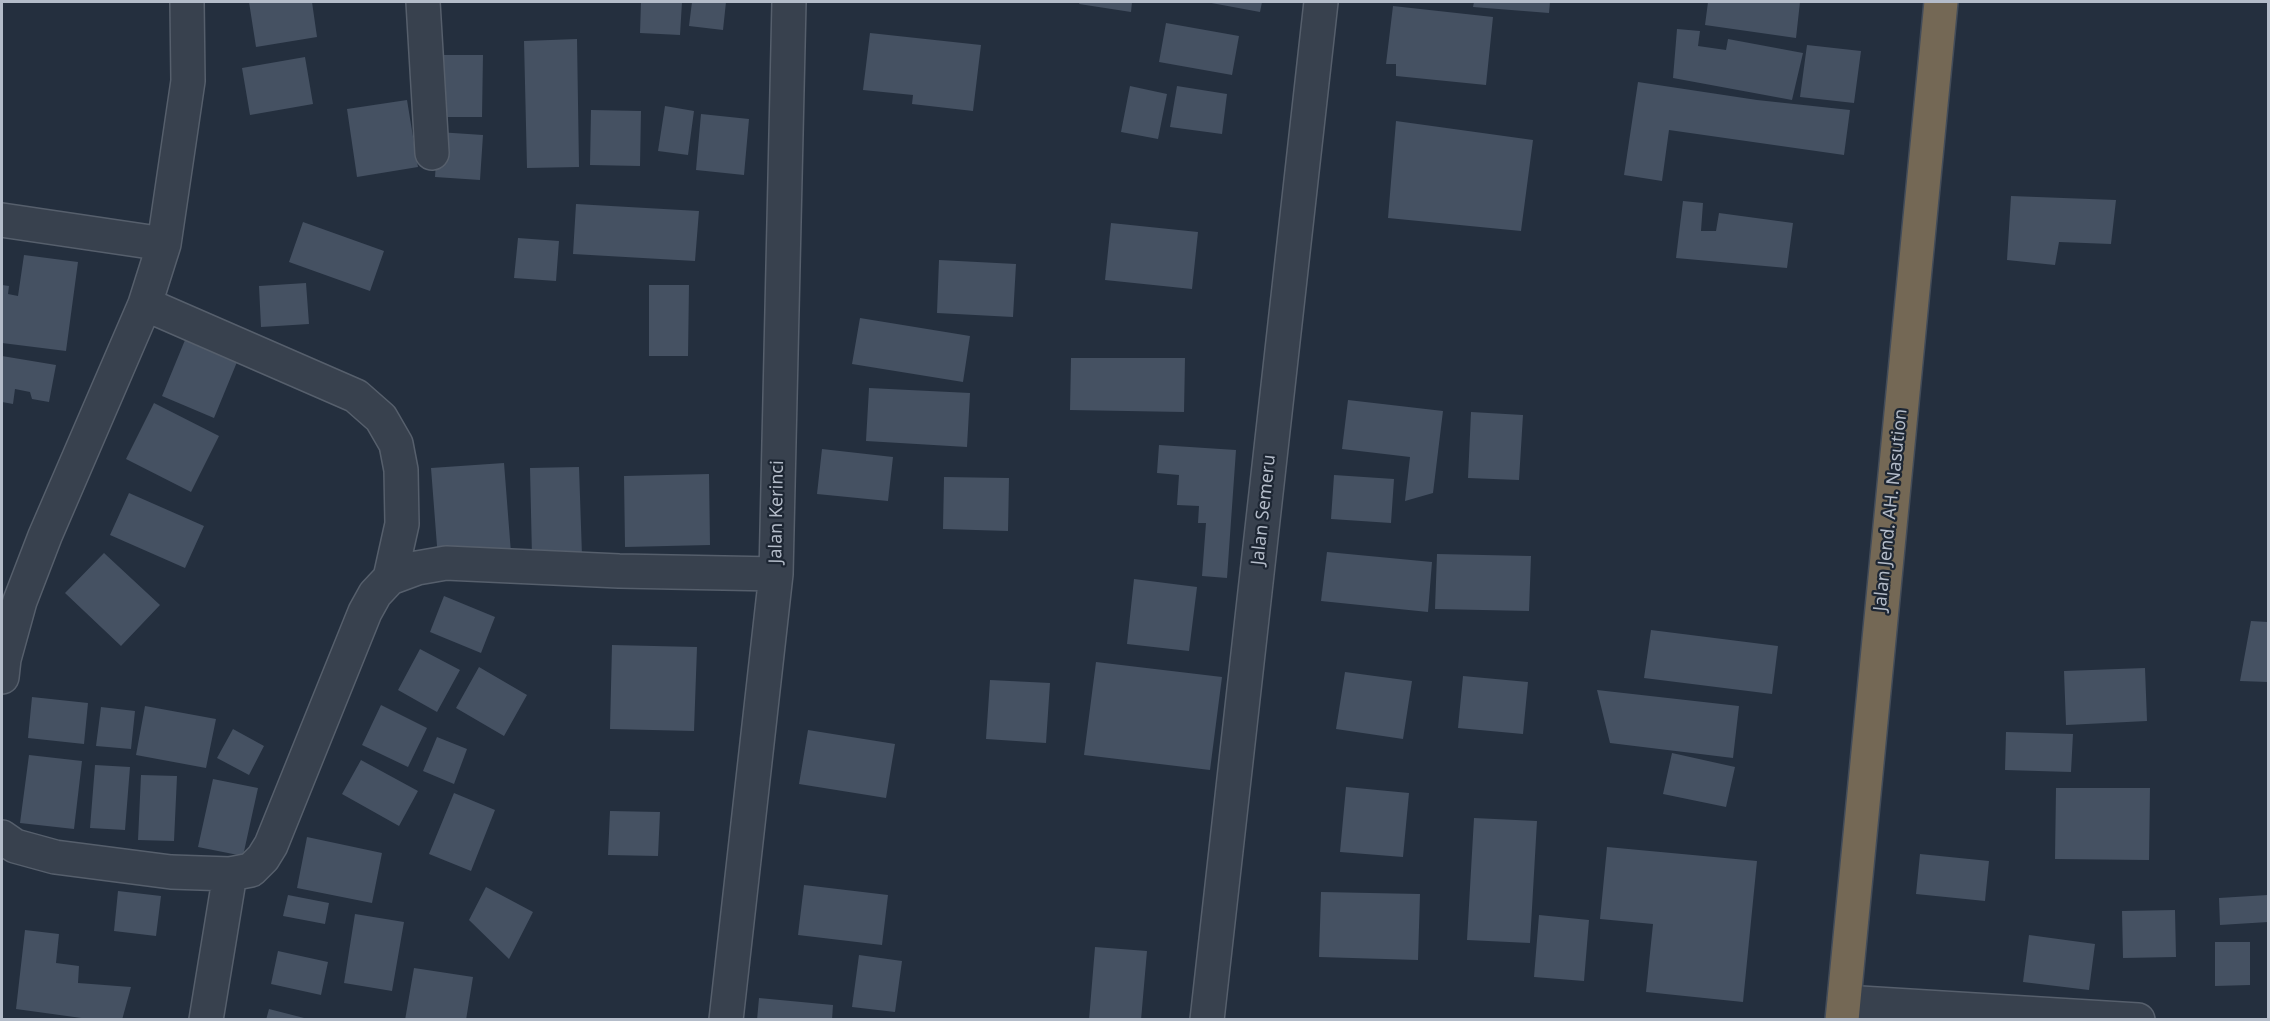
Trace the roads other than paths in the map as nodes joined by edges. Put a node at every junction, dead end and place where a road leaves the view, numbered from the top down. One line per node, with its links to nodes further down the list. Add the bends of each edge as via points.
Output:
1 (187, 2): 8 (street, via 188,81)
2 (423, 2): 6 (street)
3 (789, 2): 10 (street, Jalan Kerinci)
4 (1321, 2): 18 (street, Jalan Semeru)
5 (1941, 2): 15 (highway, Jalan Jend. AH. Nasution)
6 (432, 153)
7 (2, 220): 8 (street)
8 (164, 244): 9 (street)
9 (145, 304): 11 (street, via 356,396 381,418 396,444 401,470 402,524); 12 (street, via 45,536)
10 (776, 574): 11 (street, via 446,563); 17 (street, Jalan Kerinci)
11 (390, 578): 14 (street, via 365,612 271,845 251,870)
12 (2, 665)
13 (2, 837): 14 (street, via 15,846 55,857 171,872)
14 (231, 874): 16 (street)
15 (1843, 1011): 19 (street)
16 (206, 1020)
17 (726, 1020)
18 (1207, 1020)
19 (2138, 1020)

